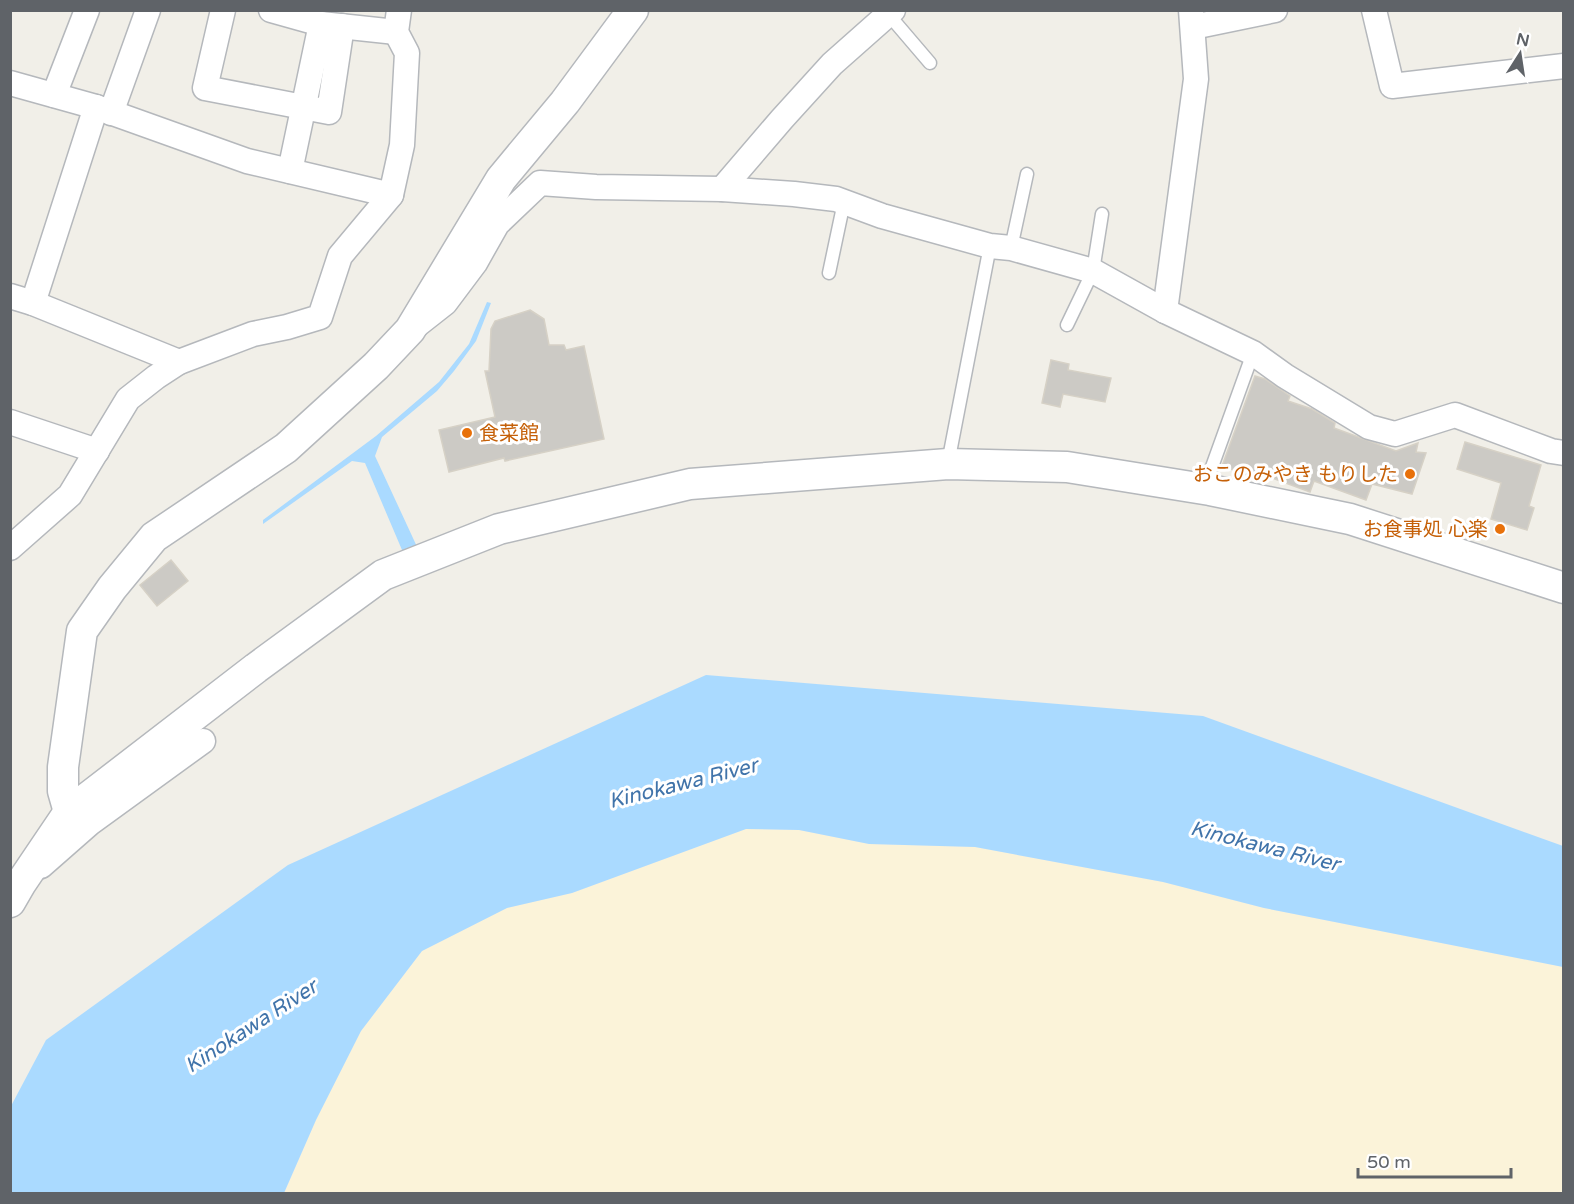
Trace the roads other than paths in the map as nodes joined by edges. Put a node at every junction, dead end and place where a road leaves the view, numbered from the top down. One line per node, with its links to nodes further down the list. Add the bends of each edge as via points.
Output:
1 (87, 10): 15 (street)
2 (148, 10): 17 (street)
3 (223, 10): 16 (street, via 205,88)
4 (271, 10): 11 (street)
5 (633, 10): 31 (street, via 565,102 501,179)
6 (1275, 10): 9 (street)
7 (1374, 10): 13 (street, via 1392,86)
8 (891, 13): 12 (lane); 20 (street, via 832,64)
9 (1192, 19): 29 (street, via 1196,79)
10 (398, 21): 11 (street); 21 (street, via 407,53 402,145)
11 (331, 25): 16 (street, via 329,112)
12 (930, 63)
13 (1563, 66)
14 (10, 83): 15 (street)
15 (54, 95): 17 (street)
16 (303, 108): 18 (street)
17 (104, 110): 18 (street, via 247,161); 28 (street)
18 (290, 171): 21 (street)
19 (1027, 174): 24 (lane)
20 (722, 189): 22 (street); 31 (street, via 540,183 497,224 475,263 445,303)
21 (391, 195): 33 (street, via 340,256 320,317 253,334)
22 (844, 202): 24 (street); 26 (lane)
23 (1102, 214): 25 (lane)
24 (1000, 247): 25 (street); 37 (lane)
25 (1093, 271): 29 (street); 30 (lane)
26 (829, 273)
27 (10, 296): 28 (street)
28 (33, 303): 33 (street)
29 (1165, 311): 32 (street)
30 (1066, 325)
31 (410, 330): 42 (street, via 286,448 154,537 112,588 82,631 63,767 63,791)
32 (1253, 353): 36 (street, via 1369,427 1395,434 1455,415); 38 (lane)
33 (179, 362): 35 (street, via 128,399)
34 (10, 422): 35 (street)
35 (97, 451): 39 (street, via 70,495)
36 (1563, 453)
37 (948, 464): 38 (street, via 1067,467); 42 (street, via 690,484 488,533 383,575)
38 (1204, 489): 40 (street, via 1350,519)
39 (10, 548)
40 (1563, 588)
41 (203, 741): 43 (street, via 90,823)
42 (69, 812): 43 (street)
43 (16, 892)

